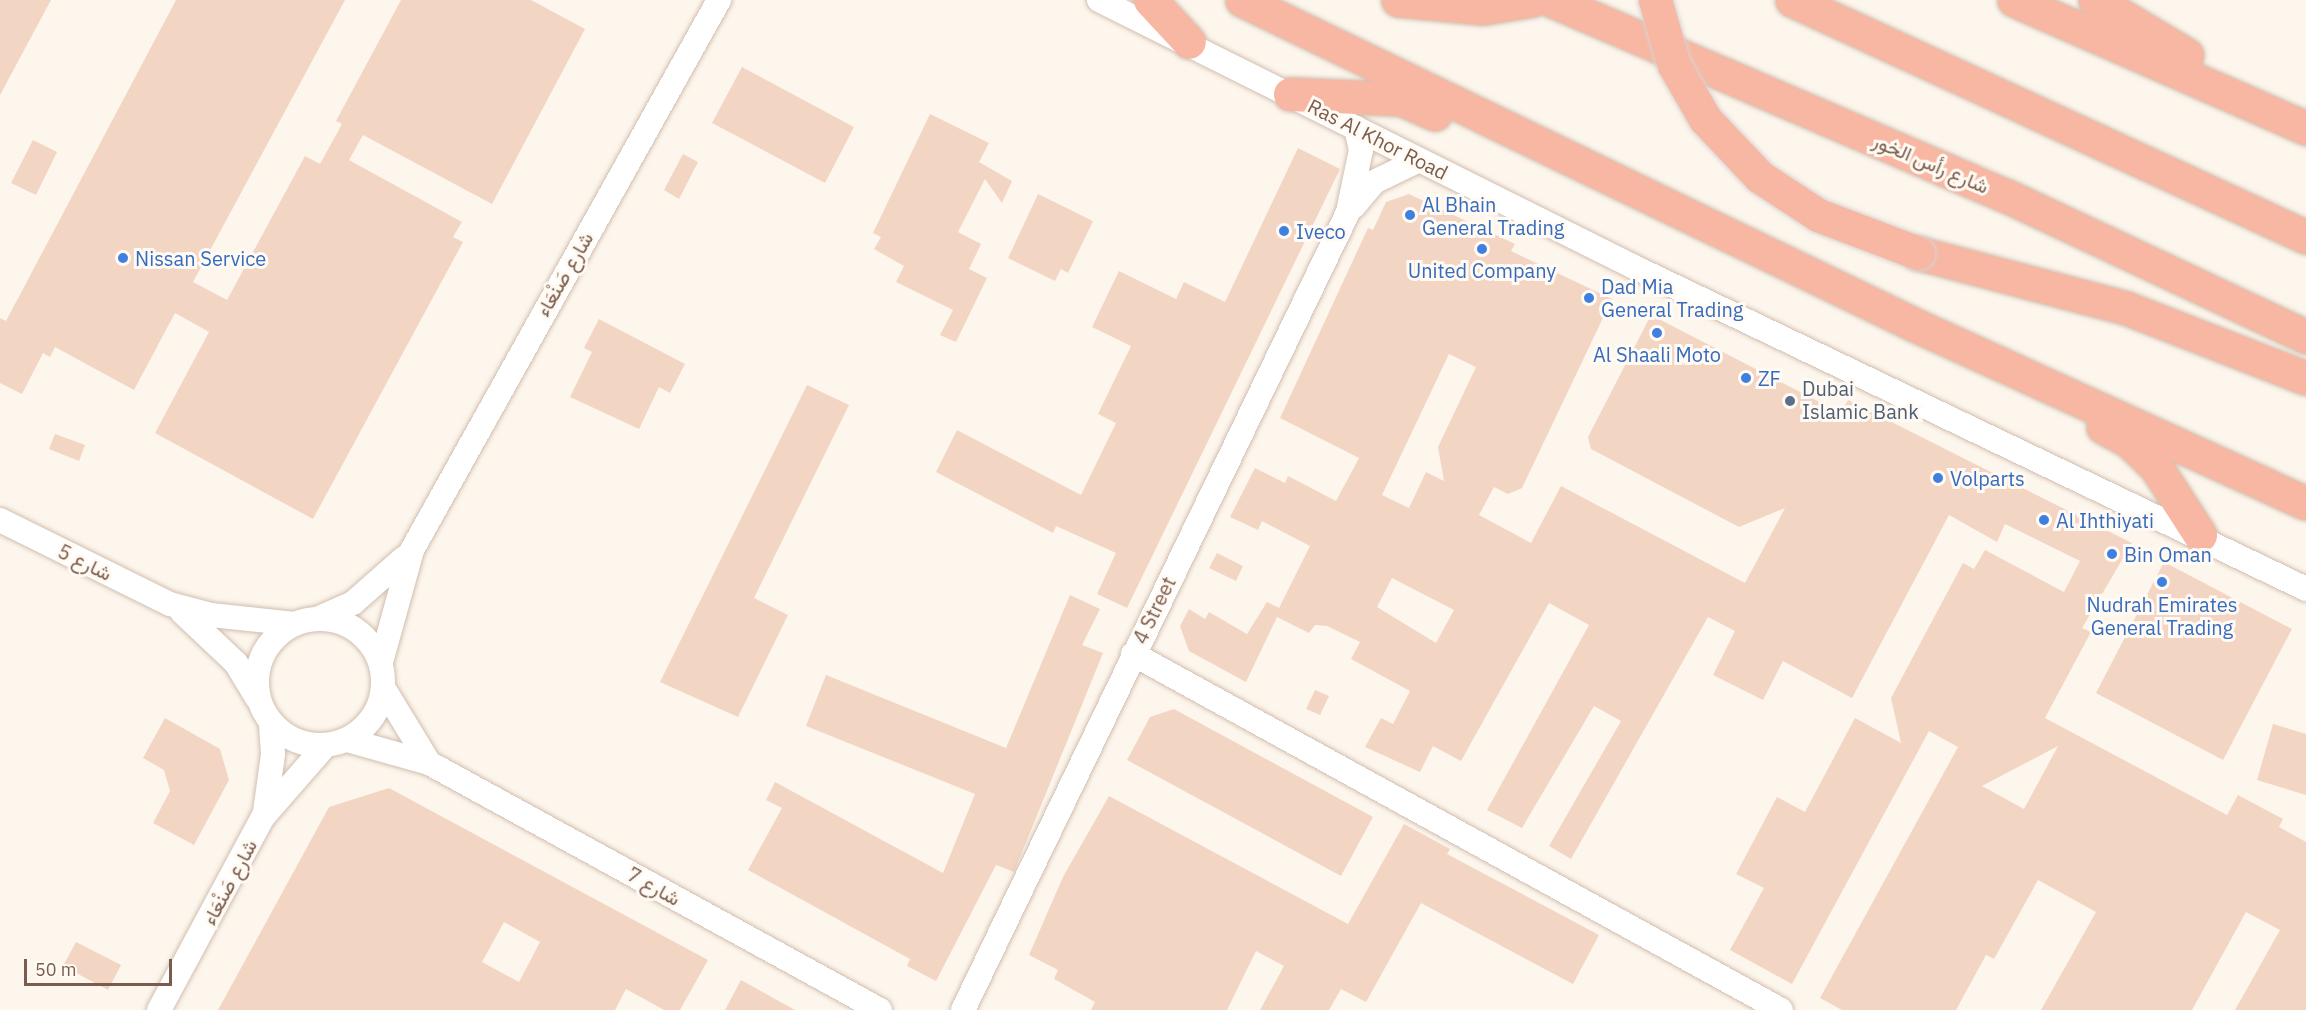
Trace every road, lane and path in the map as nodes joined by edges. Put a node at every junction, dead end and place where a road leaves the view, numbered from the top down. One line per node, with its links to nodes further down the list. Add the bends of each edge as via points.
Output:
1 (719, 0): 26 (street, شارع صَنْعَاء)
2 (1099, 0): 12 (street, Ras Al Khor Road)
3 (1150, 0): 12 (highway)
4 (1242, 0): 16 (highway)
5 (1398, 0): 6 (highway, via 1483,8)
6 (1532, 0)
7 (1551, 0): 21 (highway, شارع رأس الخور, via 2007,196)
8 (1655, 0): 22 (highway, bridge, via 1674,65 1705,119 1760,177 1818,215 1918,252 2126,308)
9 (1792, 0): 19 (highway)
10 (2014, 0): 14 (highway)
11 (2095, 0): 14 (highway)
12 (1189, 42): 13 (street, Ras Al Khor Road)
13 (1290, 94): 15 (street, Ras Al Khor Road); 16 (highway, via 1401,99 1469,128)
14 (2302, 126)
15 (1356, 128): 17 (street, Ras Al Khor Road); 18 (street, 4 Street, via 1361,150)
16 (1523, 135): 20 (highway)
17 (1417, 160): 18 (street, 4 Street, via 1374,182); 25 (street, Ras Al Khor Road)
18 (1348, 212): 30 (street, 4 Street)
19 (2306, 237)
20 (1917, 326): 23 (highway); 25 (highway, via 2129,441 2156,467)
21 (2306, 337)
22 (2306, 378)
23 (2306, 503)
24 (0, 520): 28 (street, شارع 5)
25 (2200, 535): 27 (street, Ras Al Khor Road)
26 (412, 550): 29 (street, شارع صَنْعَاء, via 377,585); 31 (street, شارع صَنْعَاء)
27 (2306, 589)
28 (171, 604): 29 (street, شارع 5, via 211,615); 33 (street, شارع 5, via 206,630)
29 (306, 621): 31 (street, via 356,630); 33 (street, via 275,637 262,656 256,678)
30 (1132, 654): 40 (street, 4 Street); 41 (street)
31 (381, 662): 32 (street)
32 (384, 689): 35 (street, via 372,719); 36 (street, شارع 7)
33 (259, 701): 34 (street)
34 (271, 722): 35 (street, via 286,736); 37 (street, شارع صَنْعَاء, via 273,764)
35 (336, 743): 36 (street, شارع 7); 37 (street, شارع صَنْعَاء)
36 (429, 763): 39 (street, شارع 7)
37 (263, 817): 38 (street, شارع صَنْعَاء)
38 (159, 1010)
39 (880, 1010)
40 (963, 1010)
41 (1781, 1010)

